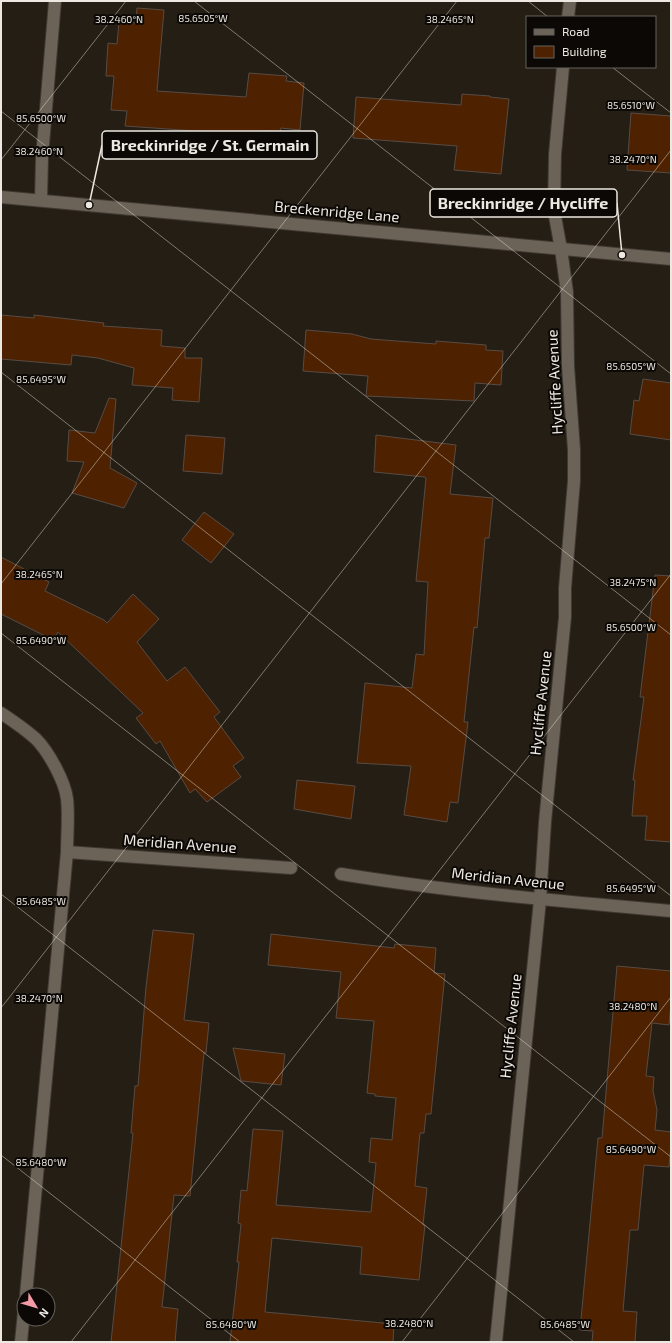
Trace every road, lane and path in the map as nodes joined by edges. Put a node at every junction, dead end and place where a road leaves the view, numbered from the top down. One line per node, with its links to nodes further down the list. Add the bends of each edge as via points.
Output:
1 (55, 1): 6 (street, via 42,157)
2 (570, 1): 3 (street)
3 (568, 16)
4 (563, 68): 7 (street, Hycliffe Avenue, via 555,154 554,211)
5 (1, 197): 6 (street, Breckenridge Lane)
6 (41, 200): 7 (street, Breckenridge Lane)
7 (561, 249): 8 (street, Breckenridge Lane); 13 (street, Hycliffe Avenue, via 568,292 568,366 574,480 565,617)
8 (671, 260)
9 (1, 713): 10 (street, via 37,740 64,785 67,799)
10 (67, 852): 11 (street, Meridian Avenue); 15 (street)
11 (291, 868)
12 (341, 874): 13 (street, Meridian Avenue)
13 (540, 900): 14 (street, Meridian Avenue); 18 (street, Hycliffe Avenue)
14 (671, 911)
15 (27, 1287)
16 (22, 1327): 17 (street)
17 (21, 1342)
18 (496, 1342)

